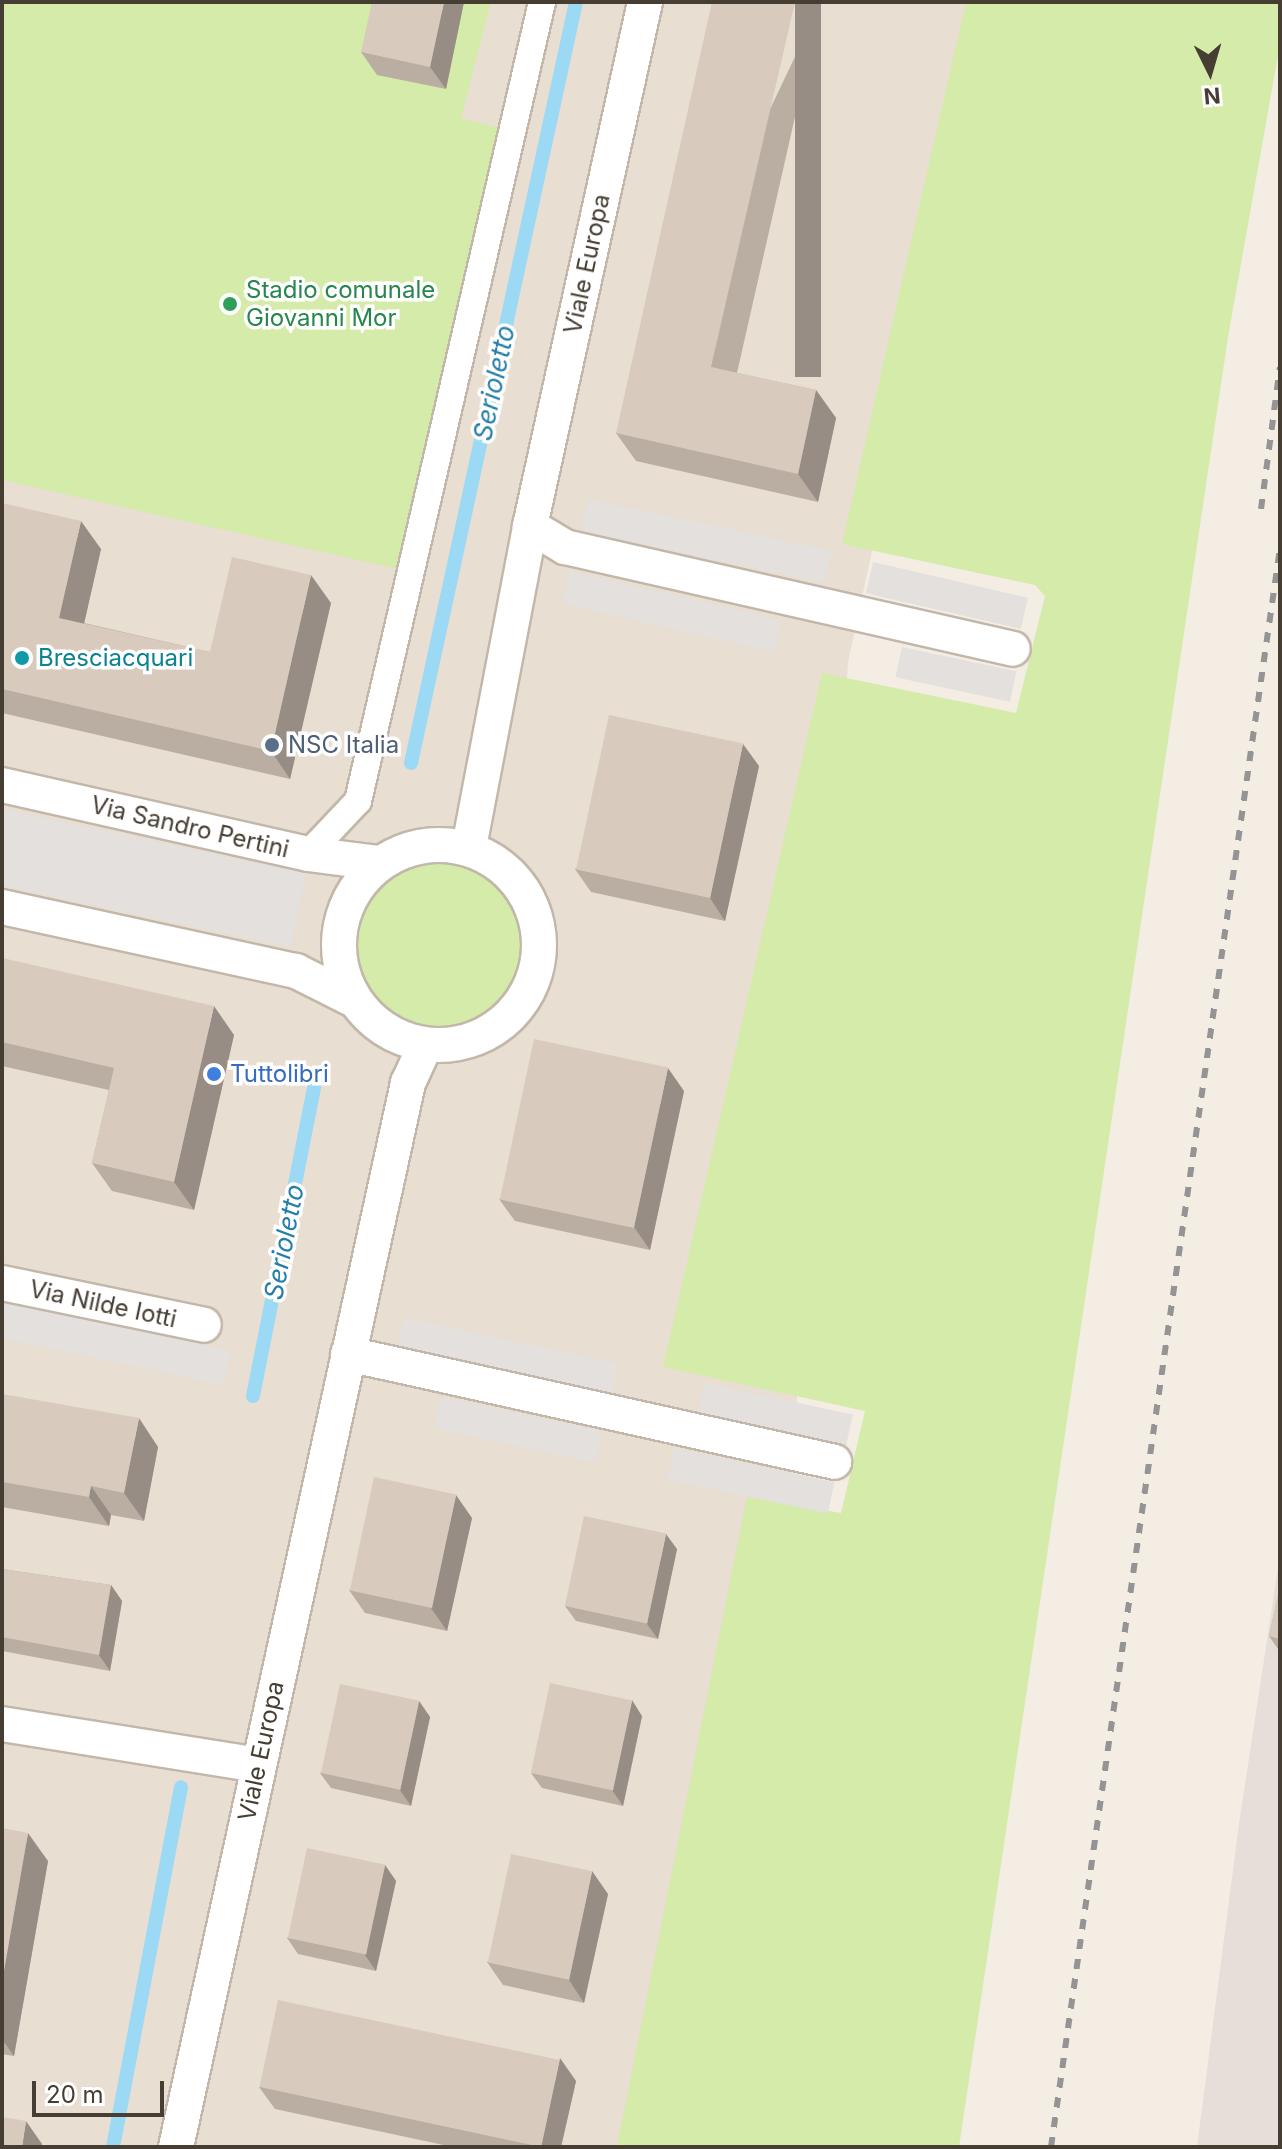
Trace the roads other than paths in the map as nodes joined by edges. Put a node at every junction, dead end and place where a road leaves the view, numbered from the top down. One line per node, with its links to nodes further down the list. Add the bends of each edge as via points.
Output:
1 (542, 2): 7 (street, via 358,801)
2 (645, 2): 3 (street, Viale Europa)
3 (530, 526): 4 (street, via 565,547); 6 (street, Viale Europa)
4 (1013, 649)
5 (2, 785): 7 (street, Via Sandro Pertini)
6 (469, 847): 8 (street, via 422,845); 11 (street, via 514,874 539,920 538,973 514,1015 473,1041)
7 (308, 854): 8 (street, Via Sandro Pertini)
8 (379, 863): 10 (street, via 347,902 337,952)
9 (2, 907): 10 (street, via 296,971)
10 (354, 1000): 11 (street, via 384,1031)
11 (425, 1046): 14 (street, Viale Europa, via 408,1083)
12 (2, 1283): 13 (street, Via Nilde Iotti)
13 (204, 1325)
14 (348, 1354): 15 (street); 17 (street, Viale Europa)
15 (834, 1462)
16 (2, 1724): 17 (street)
17 (258, 1765): 18 (street, Viale Europa)
18 (176, 2147)

